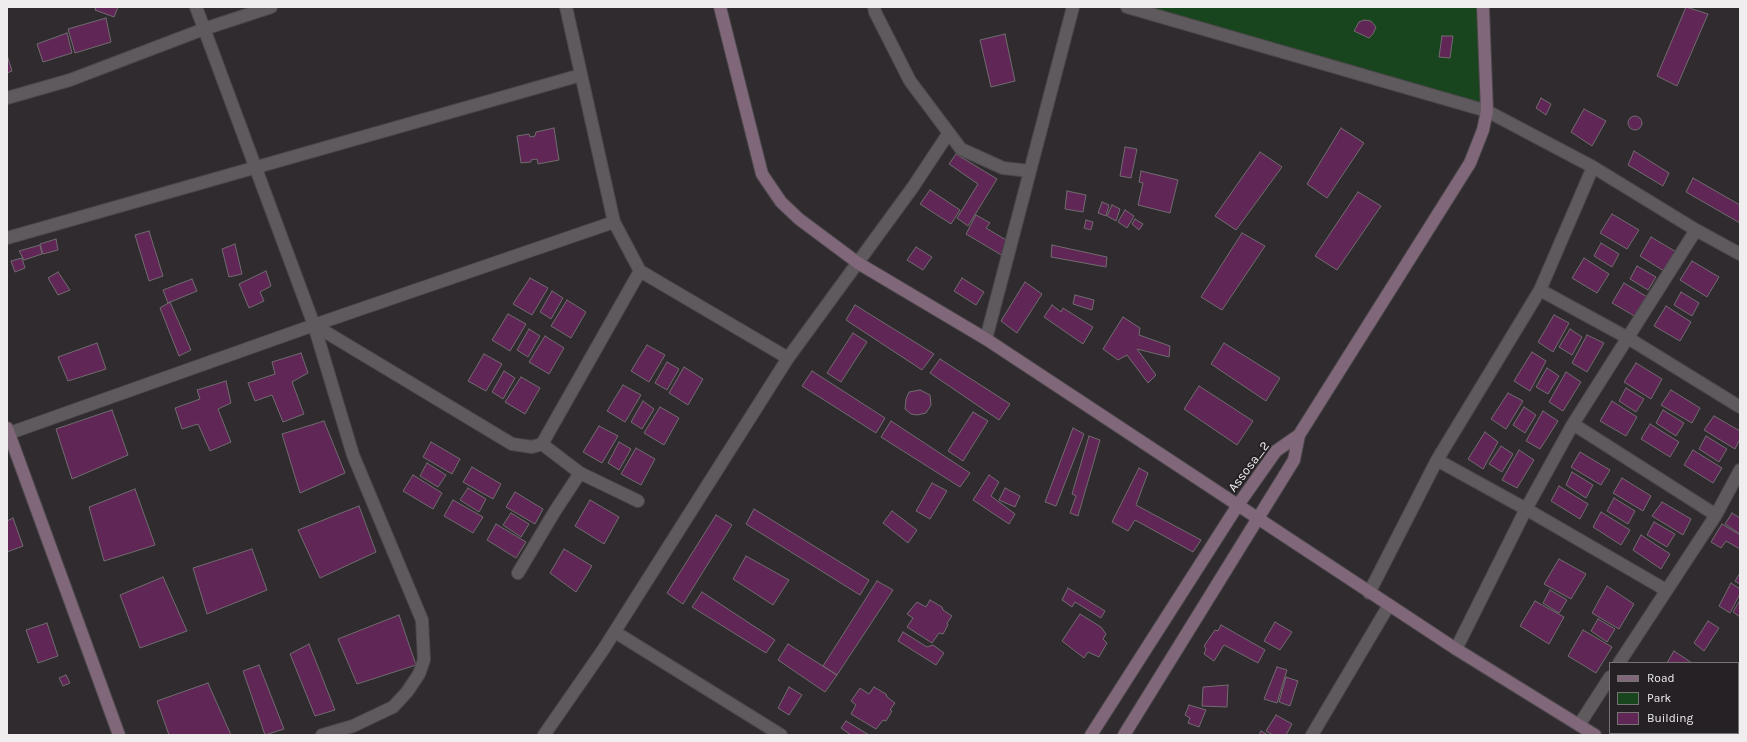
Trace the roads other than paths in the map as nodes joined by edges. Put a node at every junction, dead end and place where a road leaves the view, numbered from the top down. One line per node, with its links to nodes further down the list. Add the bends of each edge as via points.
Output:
1 (196, 7): 9 (street)
2 (271, 7): 9 (street)
3 (566, 7): 10 (street)
4 (720, 7): 21 (street, via 762,174 785,206 799,219)
5 (874, 7): 13 (street, via 910,81)
6 (1073, 7): 16 (street)
7 (1127, 7): 12 (street)
8 (1483, 7): 12 (street)
9 (204, 29): 11 (street, via 70,80); 14 (street)
10 (580, 74): 14 (street); 17 (street)
11 (7, 98)
12 (1487, 111): 15 (street); 31 (street, via 1483,130 1470,163)
13 (948, 134): 16 (street, via 961,149 1003,168); 21 (street, via 913,188)
14 (256, 166): 19 (street); 24 (street)
15 (1593, 167): 18 (street); 23 (street)
16 (1030, 172): 26 (street)
17 (614, 222): 22 (street); 24 (street)
18 (1696, 230): 20 (street); 25 (street)
19 (7, 238)
20 (1740, 254)
21 (858, 263): 26 (street); 27 (street)
22 (640, 271): 27 (street); 32 (street)
23 (1540, 290): 25 (street); 33 (street)
24 (314, 325): 30 (street); 32 (street, via 512,444 532,447); 51 (street, via 353,455 422,620 424,660 419,674 393,707 352,726)
25 (1628, 338): 28 (street); 29 (street)
26 (986, 339): 37 (street)
27 (788, 358): 45 (street)
28 (1740, 407)
29 (1573, 424): 38 (street); 39 (street)
30 (8, 432): 50 (street)
31 (1299, 435): 37 (street, Assosa_2, via 1276,451); 40 (street, via 1294,460)
32 (542, 444): 35 (street)
33 (1437, 460): 38 (street); 43 (street)
34 (1740, 470): 39 (street)
35 (580, 473): 36 (street); 41 (street)
36 (638, 500)
37 (1238, 505): 40 (street); 54 (street, Assosa_2)
38 (1526, 509): 42 (street); 46 (street)
39 (1716, 515): 42 (street)
40 (1259, 518): 43 (street); 55 (street)
41 (518, 573)
42 (1666, 590): 47 (street)
43 (1369, 592): 44 (street)
44 (1389, 606): 46 (street); 56 (street)
45 (615, 632): 52 (street); 53 (street)
46 (1456, 649): 49 (street)
47 (1620, 662)
48 (1609, 679): 49 (street)
49 (1579, 725): 57 (street)
50 (119, 735)
51 (322, 735)
52 (544, 735)
53 (781, 735)
54 (1091, 735)
55 (1124, 735)
56 (1312, 735)
57 (1595, 735)

